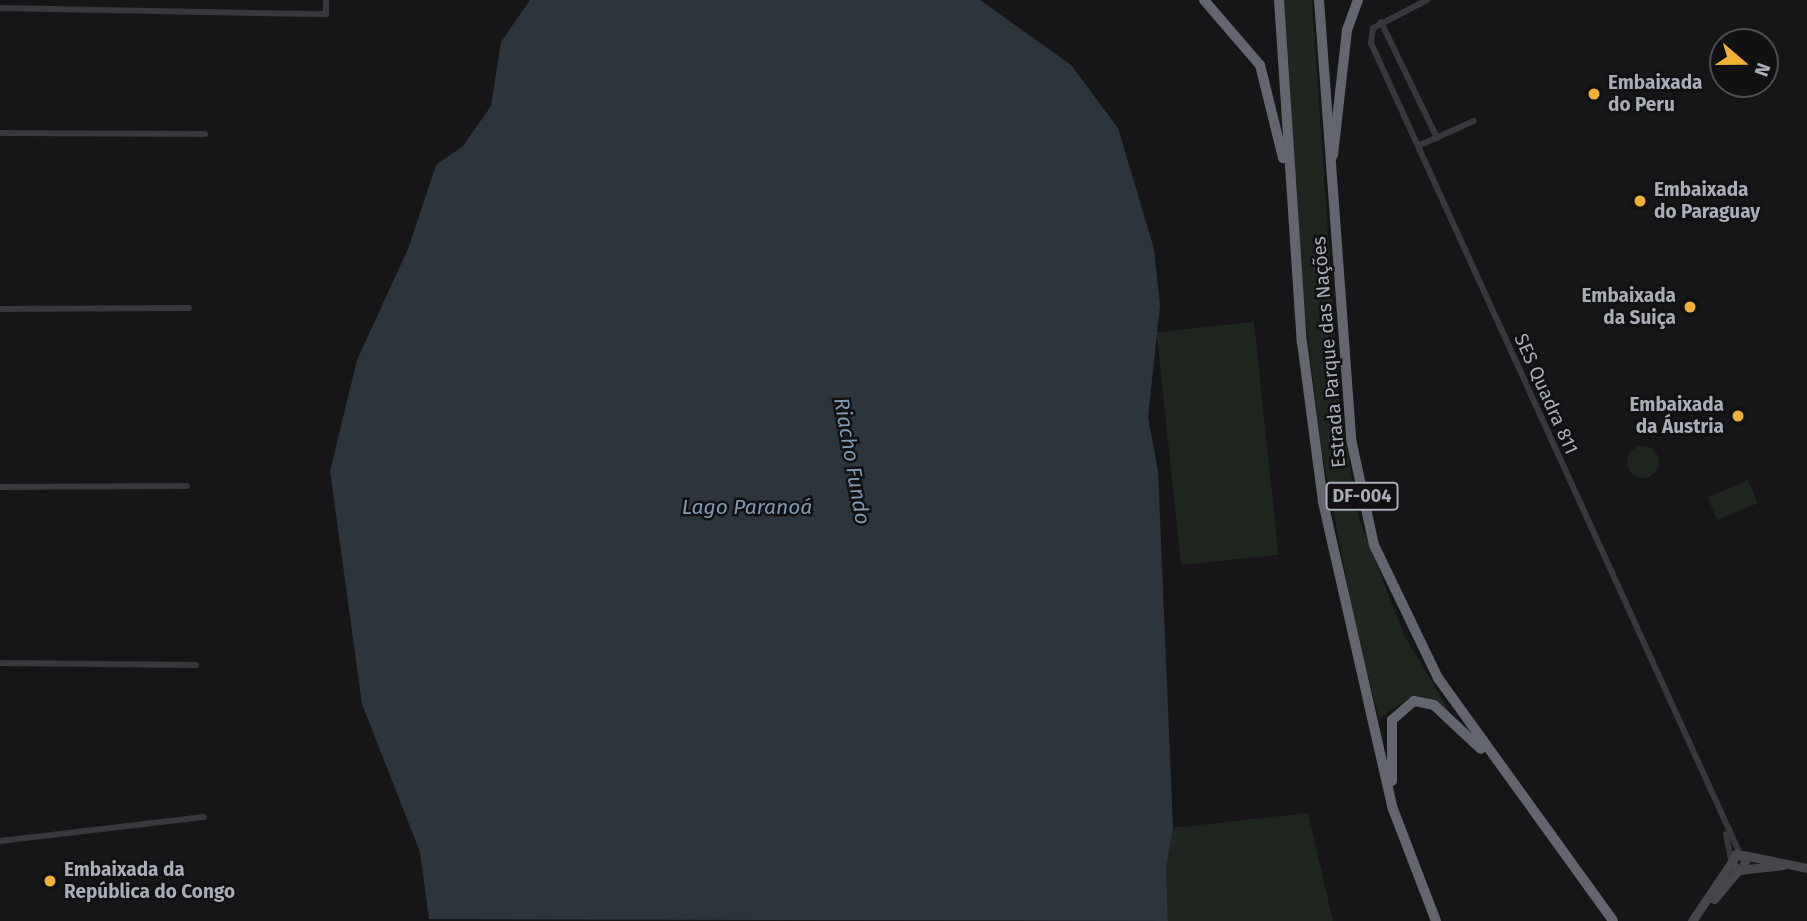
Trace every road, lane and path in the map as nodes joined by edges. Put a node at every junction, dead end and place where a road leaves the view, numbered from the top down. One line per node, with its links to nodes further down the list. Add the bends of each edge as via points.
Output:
1 (326, 0): 7 (street, via 326,14)
2 (1204, 0): 15 (highway, via 1260,65)
3 (1279, 0): 15 (highway, Estrada Parque das Nações / DF-004)
4 (1320, 0): 14 (highway, Estrada Parque das Nações / DF-004)
5 (1358, 0): 14 (highway, via 1345,40)
6 (1427, 0): 8 (street)
7 (0, 8)
8 (1381, 22): 12 (street); 13 (street, SES Quadra 811, via 1373,28 1371,43)
9 (1474, 121): 12 (street)
10 (0, 134): 11 (street)
11 (205, 134)
12 (1437, 138): 13 (street)
13 (1418, 146): 26 (street, SES Quadra 811)
14 (1330, 172): 22 (highway, Estrada Parque das Nações / DF-004, via 1351,439 1374,545 1438,678)
15 (1292, 201): 23 (highway, Estrada Parque das Nações / DF-004, via 1323,502)
16 (189, 308): 17 (street)
17 (0, 309)
18 (187, 486): 19 (street)
19 (0, 487)
20 (0, 663): 21 (street)
21 (196, 665)
22 (1498, 765): 23 (highway, via 1434,705 1404,705 1390,733); 29 (highway, Estrada Parque das Nações / DF-004)
23 (1393, 810): 30 (highway, Estrada Parque das Nações / DF-004)
24 (204, 817): 25 (street)
25 (0, 841)
26 (1737, 862): 27 (street); 27 (street); 31 (street); 32 (street)
27 (1783, 865): 28 (street)
28 (1807, 868)
29 (1613, 920)
30 (1436, 921)
31 (1692, 921)
32 (1699, 921)

